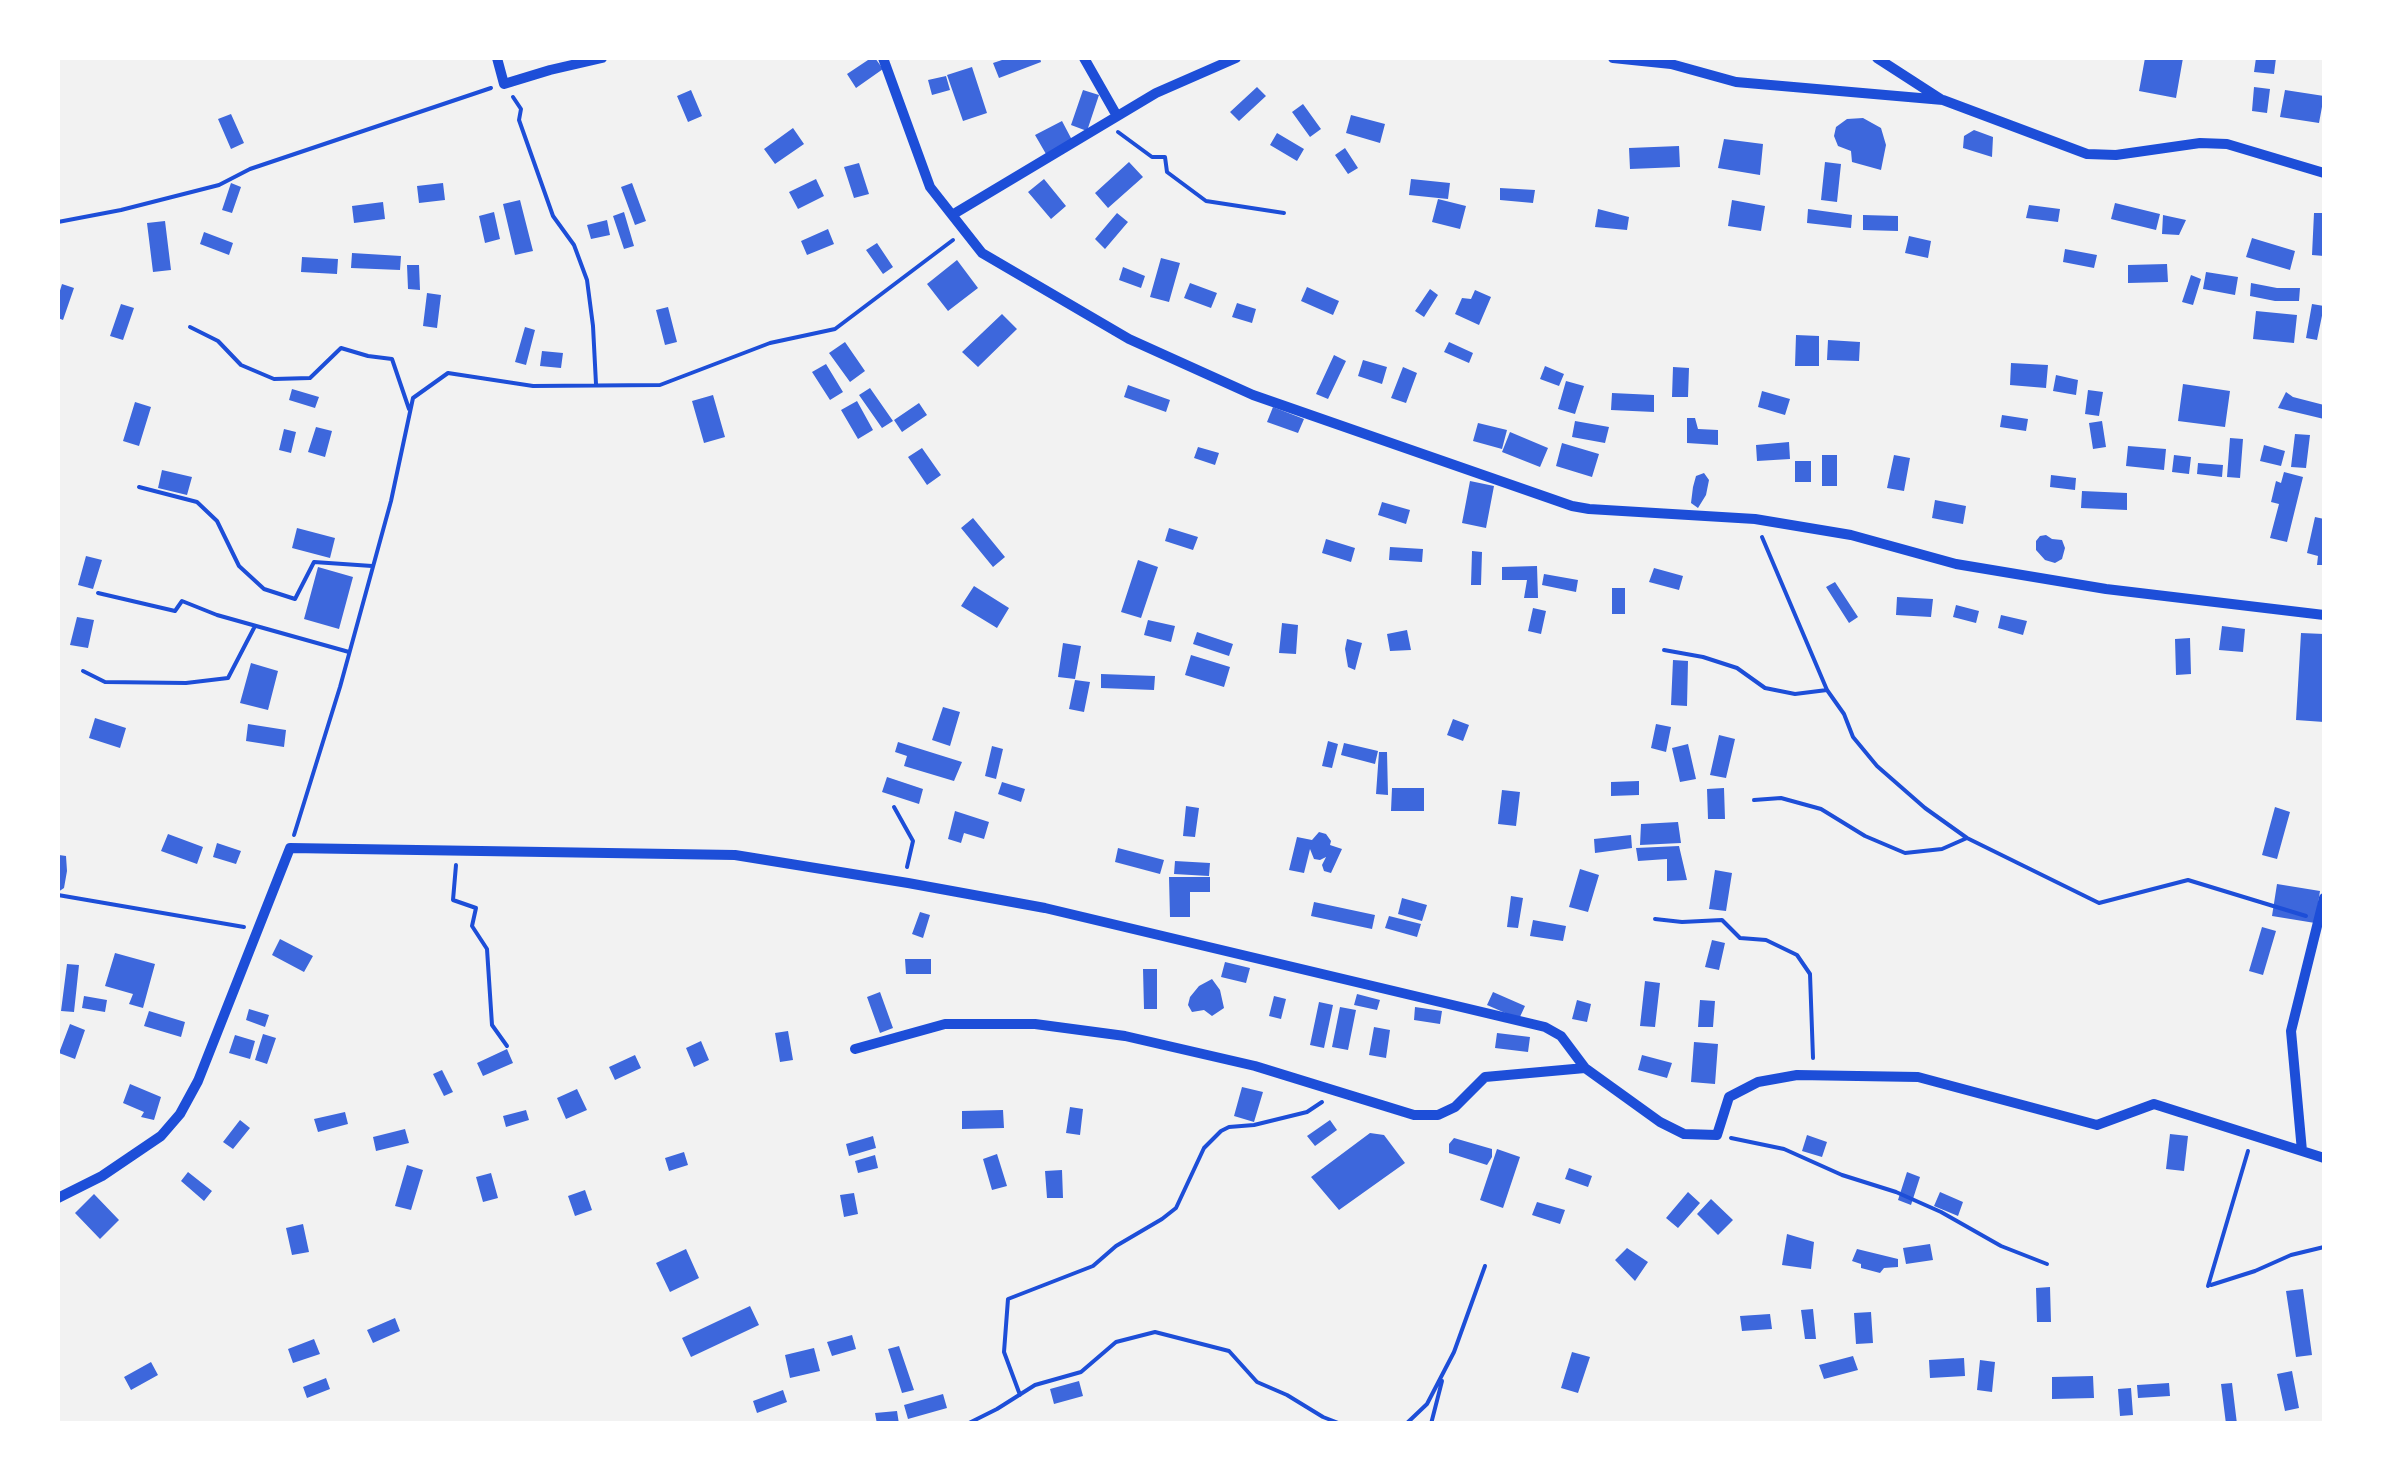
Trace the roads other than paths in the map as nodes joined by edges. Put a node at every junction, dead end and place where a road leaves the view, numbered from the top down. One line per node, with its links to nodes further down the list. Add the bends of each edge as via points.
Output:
1 (496, 58): 2 (street, via 504,84)
2 (602, 58)
3 (883, 58): 11 (street, via 930,187)
4 (1084, 58): 9 (street)
5 (1236, 58): 9 (street)
6 (1613, 58): 8 (street, via 1683,66 1736,82)
7 (1877, 58): 8 (street)
8 (1943, 100): 10 (street, via 2087,154 2226,144)
9 (1117, 116): 11 (street)
10 (2324, 174)
11 (952, 216): 12 (street, via 982,253 1128,339 1253,394 1572,506 1754,519 2106,590)
12 (2324, 616)
13 (2324, 898): 16 (street, via 2291,1031)
14 (855, 1050): 15 (street, via 945,1024 1036,1024 1255,1066 1414,1115 1455,1107 1485,1077)
15 (1585, 1068): 16 (street, via 1684,1134 1716,1134 1730,1098 1758,1082 1918,1077 2096,1126 2154,1104); 18 (street, via 1561,1036 1545,1027 1045,908 908,883 735,855 290,848 180,1114 161,1136)
16 (2302, 1150): 17 (street)
17 (2324, 1158)
18 (58, 1198)

